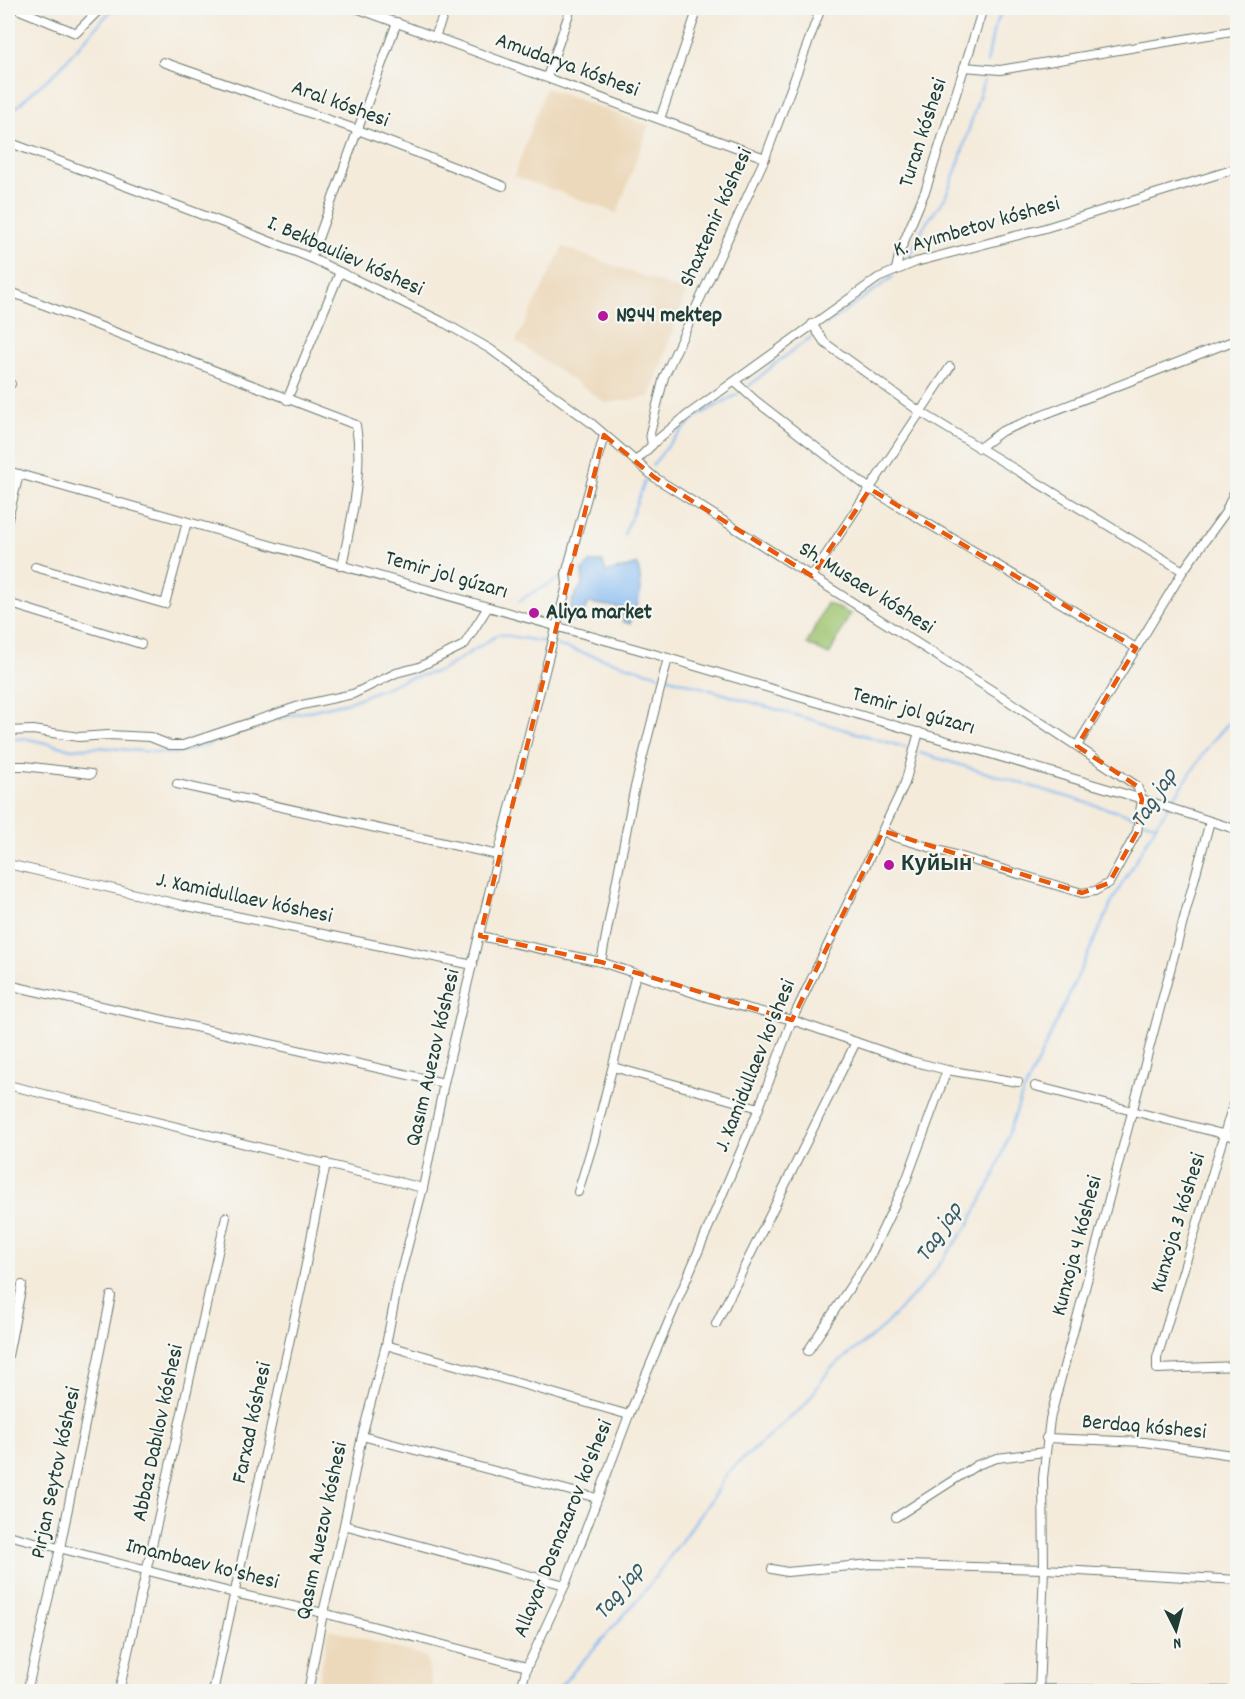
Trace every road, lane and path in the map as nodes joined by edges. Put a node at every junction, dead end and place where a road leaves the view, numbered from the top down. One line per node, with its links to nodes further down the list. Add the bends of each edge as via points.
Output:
1 (15, 8): 2 (street, via 76,33)
2 (101, 8)
3 (356, 8): 9 (street, Amudarya kóshesi)
4 (446, 8): 11 (street)
5 (571, 8): 14 (street)
6 (698, 8): 15 (street)
7 (821, 8): 18 (street, Shaxtemir kóshesi)
8 (983, 8): 13 (street, Turan kóshesi)
9 (397, 22): 11 (street, Amudarya kóshesi); 16 (street)
10 (1238, 30): 13 (street, via 1000,70)
11 (435, 37): 14 (street, Amudarya kóshesi)
12 (163, 62): 16 (street, Aral kóshesi)
13 (964, 67): 22 (street, Turan kóshesi)
14 (547, 77): 15 (street, Amudarya kóshesi)
15 (660, 119): 18 (street, Amudarya kóshesi)
16 (358, 130): 20 (street, Aral kóshesi); 21 (street)
17 (8, 142): 21 (street, I. Bekbauliev kóshesi)
18 (765, 158): 32 (street, Shaxtemir kóshesi, via 664,377 650,433)
19 (1238, 168): 22 (street, K. Ayımbetov kóshesi)
20 (503, 186)
21 (311, 258): 23 (street, I. Bekbauliev kóshesi)
22 (896, 269): 25 (street, K. Ayımbetov kóshesi)
23 (340, 272): 29 (street); 31 (street, I. Bekbauliev kóshesi, via 490,349)
24 (8, 291): 29 (street)
25 (812, 324): 28 (street, K. Ayımbetov kóshesi); 30 (street, via 825,343)
26 (1238, 339): 33 (street, via 1002,431)
27 (950, 367): 30 (street)
28 (735, 382): 32 (street, K. Ayımbetov kóshesi); 38 (street)
29 (287, 400): 41 (street, via 356,425 358,486)
30 (919, 411): 33 (street); 38 (street)
31 (604, 435): 34 (street, I. Bekbauliev kóshesi); 47 (street, Qasım Auezov kóshesi)
32 (652, 445): 34 (street, K. Ayımbetov kóshesi)
33 (979, 448): 43 (street)
34 (637, 460): 44 (street, Sh. Musaev kóshesi, via 654,477)
35 (8, 471): 36 (street, Temir jol gúzarı)
36 (19, 474): 39 (street); 40 (street, Temir jol gúzarı)
37 (1238, 483): 43 (street, via 1225,513)
38 (870, 489): 44 (street); 49 (street)
39 (8, 519)
40 (187, 522): 41 (street, Temir jol gúzarı); 42 (street, via 165,604)
41 (342, 566): 46 (street, Temir jol gúzarı)
42 (35, 567)
43 (1183, 571): 49 (street)
44 (812, 576): 53 (street, Sh. Musaev kóshesi)
45 (8, 603): 48 (street)
46 (488, 607): 47 (street, Temir jol gúzarı); 51 (street, via 464,645 419,667 396,673 352,694 302,705 183,746 150,737)
47 (555, 626): 50 (street, Temir jol gúzarı); 61 (street, Qasım Auezov kóshesi)
48 (141, 644)
49 (1136, 648): 53 (street)
50 (668, 658): 52 (street, Temir jol gúzarı); 64 (street, via 634,791)
51 (8, 730)
52 (919, 732): 57 (street, Temir jol gúzarı); 60 (street, J. Xamidullaev ko'shesi, via 904,783)
53 (1077, 746): 57 (street, Sh. Musaev kóshesi, via 1137,786)
54 (8, 766): 55 (street)
55 (90, 774)
56 (177, 784): 61 (street)
57 (1146, 800): 58 (street, Temir jol gúzarı); 60 (street, via 1137,832 1109,883 1082,893)
58 (1210, 821): 59 (street); 78 (street, Kunxoja 4 kóshesi)
59 (1238, 830)
60 (883, 831): 68 (street, J. Xamidullaev ko'shesi)
61 (498, 855): 63 (street, Qasım Auezov kóshesi)
62 (8, 864): 65 (street, J. Xamidullaev kóshesi)
63 (480, 936): 64 (street); 65 (street, Qasım Auezov kóshesi)
64 (600, 962): 66 (street)
65 (473, 966): 73 (street, Qasım Auezov kóshesi)
66 (636, 974): 68 (street); 70 (street)
67 (8, 985): 73 (street)
68 (792, 1020): 69 (street); 77 (street, J. Xamidullaev ko'shesi)
69 (856, 1042): 71 (street); 87 (street)
70 (614, 1067): 77 (street); 83 (street)
71 (947, 1070): 72 (street); 89 (street, via 906,1181 869,1258)
72 (1018, 1082)
73 (444, 1083): 82 (street, Qasım Auezov kóshesi)
74 (8, 1085): 81 (street)
75 (1035, 1086): 78 (street)
76 (1238, 1088): 79 (street, Kunxoja 3 kóshesi)
77 (759, 1108): 92 (street, J. Xamidullaev ko'shesi)
78 (1133, 1111): 79 (street); 94 (street, Kunxoja 4 kóshesi)
79 (1225, 1135): 80 (street); 91 (street, Kunxoja 3 kóshesi, via 1157,1358 1157,1369)
80 (1238, 1138)
81 (326, 1163): 82 (street); 107 (street, Farxad kóshesi)
82 (423, 1188): 88 (street, Qasım Auezov kóshesi)
83 (578, 1192)
84 (226, 1217): 104 (street, Abbaz Dabılov kóshesi)
85 (22, 1285): 90 (street)
86 (111, 1296): 101 (street, Pırjan Seytov kóshesi)
87 (716, 1324)
88 (386, 1346): 92 (street, Allayar Dosnazarov ko'shesi); 93 (street, Qasım Auezov kóshesi)
89 (808, 1351)
90 (8, 1356)
91 (1238, 1366)
92 (629, 1415): 97 (street, Allayar Dosnazarov ko'shesi)
93 (362, 1436): 97 (street); 99 (street, Qasım Auezov kóshesi)
94 (1046, 1438): 95 (street, Kunxoja 4 kóshesi); 96 (street, Berdaq kóshesi, via 1145,1442)
95 (1045, 1452): 98 (street, via 997,1458 977,1465); 103 (street, Kunxoja 4 kóshesi)
96 (1238, 1456)
97 (597, 1498): 106 (street, Allayar Dosnazarov ko'shesi)
98 (896, 1517)
99 (344, 1525): 106 (street); 108 (street, Qasım Auezov kóshesi)
100 (8, 1535): 101 (street, Imambaev ko'shesi)
101 (60, 1548): 104 (street, Imambaev ko'shesi); 112 (street, Pırjan Seytov kóshesi)
102 (772, 1569): 103 (street, via 787,1572 871,1564)
103 (1044, 1569): 105 (street); 110 (street, Kunxoja 4 kóshesi)
104 (147, 1570): 107 (street, Imambaev ko'shesi); 113 (street, Abbaz Dabılov kóshesi)
105 (1238, 1580)
106 (565, 1585): 109 (street, Allayar Dosnazarov ko'shesi)
107 (234, 1593): 108 (street, Imambaev ko'shesi); 114 (street, Farxad kóshesi)
108 (322, 1613): 109 (street, Imambaev ko'shesi); 115 (street, Qasım Auezov kóshesi)
109 (527, 1667): 116 (street, Allayar Dosnazarov ko'shesi)
110 (1039, 1690): 111 (street); 117 (street)
111 (1238, 1691)
112 (27, 1692)
113 (119, 1692)
114 (213, 1692)
115 (308, 1692)
116 (520, 1692)
117 (874, 1692)

